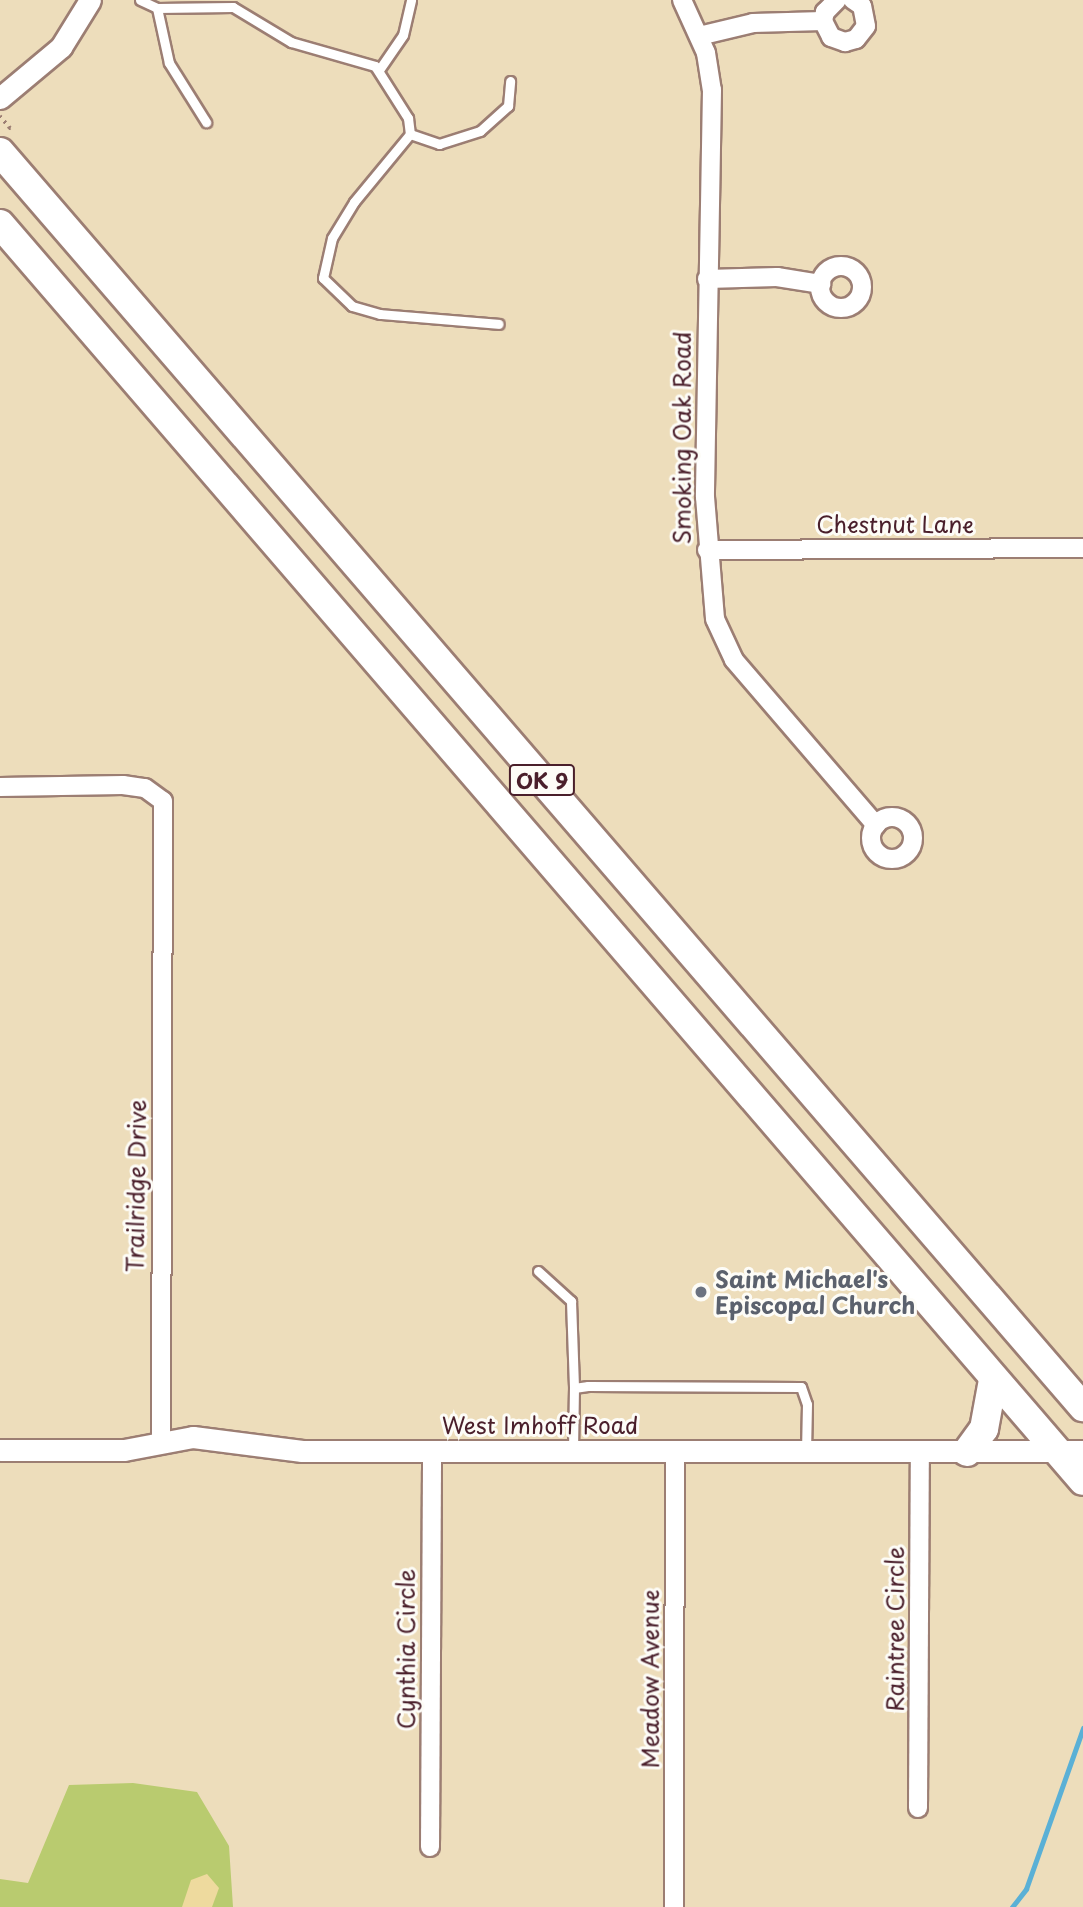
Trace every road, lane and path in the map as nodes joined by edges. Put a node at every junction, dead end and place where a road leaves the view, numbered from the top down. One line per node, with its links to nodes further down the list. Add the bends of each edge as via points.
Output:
1 (90, 0): 12 (street, via 61,47)
2 (140, 0): 7 (lane)
3 (682, 0): 9 (street, Smoking Oak Road)
4 (837, 0): 8 (street)
5 (853, 0): 8 (street, via 867,16 856,39 836,40)
6 (407, 1): 10 (lane, via 403,35)
7 (157, 8): 10 (lane, via 233,7 291,42); 14 (lane, via 169,63)
8 (823, 21): 9 (street, via 753,23)
9 (699, 36): 18 (street, Smoking Oak Road, via 712,90)
10 (379, 70): 15 (lane, via 408,118)
11 (510, 81): 15 (lane, via 508,106 480,131 439,144)
12 (0, 98)
13 (0, 116): 16 (path)
14 (206, 122)
15 (410, 134): 20 (lane, via 354,202 332,239 323,278 352,306 380,314)
16 (5, 140): 28 (highway, OK 9)
17 (0, 224): 26 (highway, OK 9)
18 (707, 279): 19 (street, via 777,277); 22 (street, Smoking Oak Road)
19 (821, 284)
20 (499, 324)
21 (1083, 548): 22 (street, Chestnut Lane)
22 (707, 550): 24 (street, Smoking Oak Road, via 715,619 734,660)
23 (0, 787): 29 (street, Trailridge Drive, via 123,785 145,788 163,801)
24 (876, 825)
25 (538, 1271): 27 (lane, via 571,1301)
26 (993, 1380): 36 (highway, via 984,1429); 37 (highway, OK 9)
27 (574, 1388): 31 (lane, via 801,1387 807,1404); 34 (lane)
28 (1083, 1407)
29 (161, 1444): 30 (street, West Imhoff Road, via 94,1451); 33 (street, West Imhoff Road, via 194,1437 302,1451)
30 (0, 1450)
31 (806, 1450): 32 (street, West Imhoff Road); 35 (street, West Imhoff Road)
32 (920, 1450): 36 (street, West Imhoff Road); 39 (street, Raintree Circle)
33 (432, 1451): 34 (street, West Imhoff Road); 40 (street, Cynthia Circle)
34 (573, 1451): 35 (street, West Imhoff Road)
35 (675, 1451): 41 (street, Meadow Avenue)
36 (967, 1451): 37 (street, West Imhoff Road)
37 (1070, 1452): 38 (highway, OK 9)
38 (1083, 1481)
39 (918, 1808)
40 (430, 1847)
41 (674, 1907)

